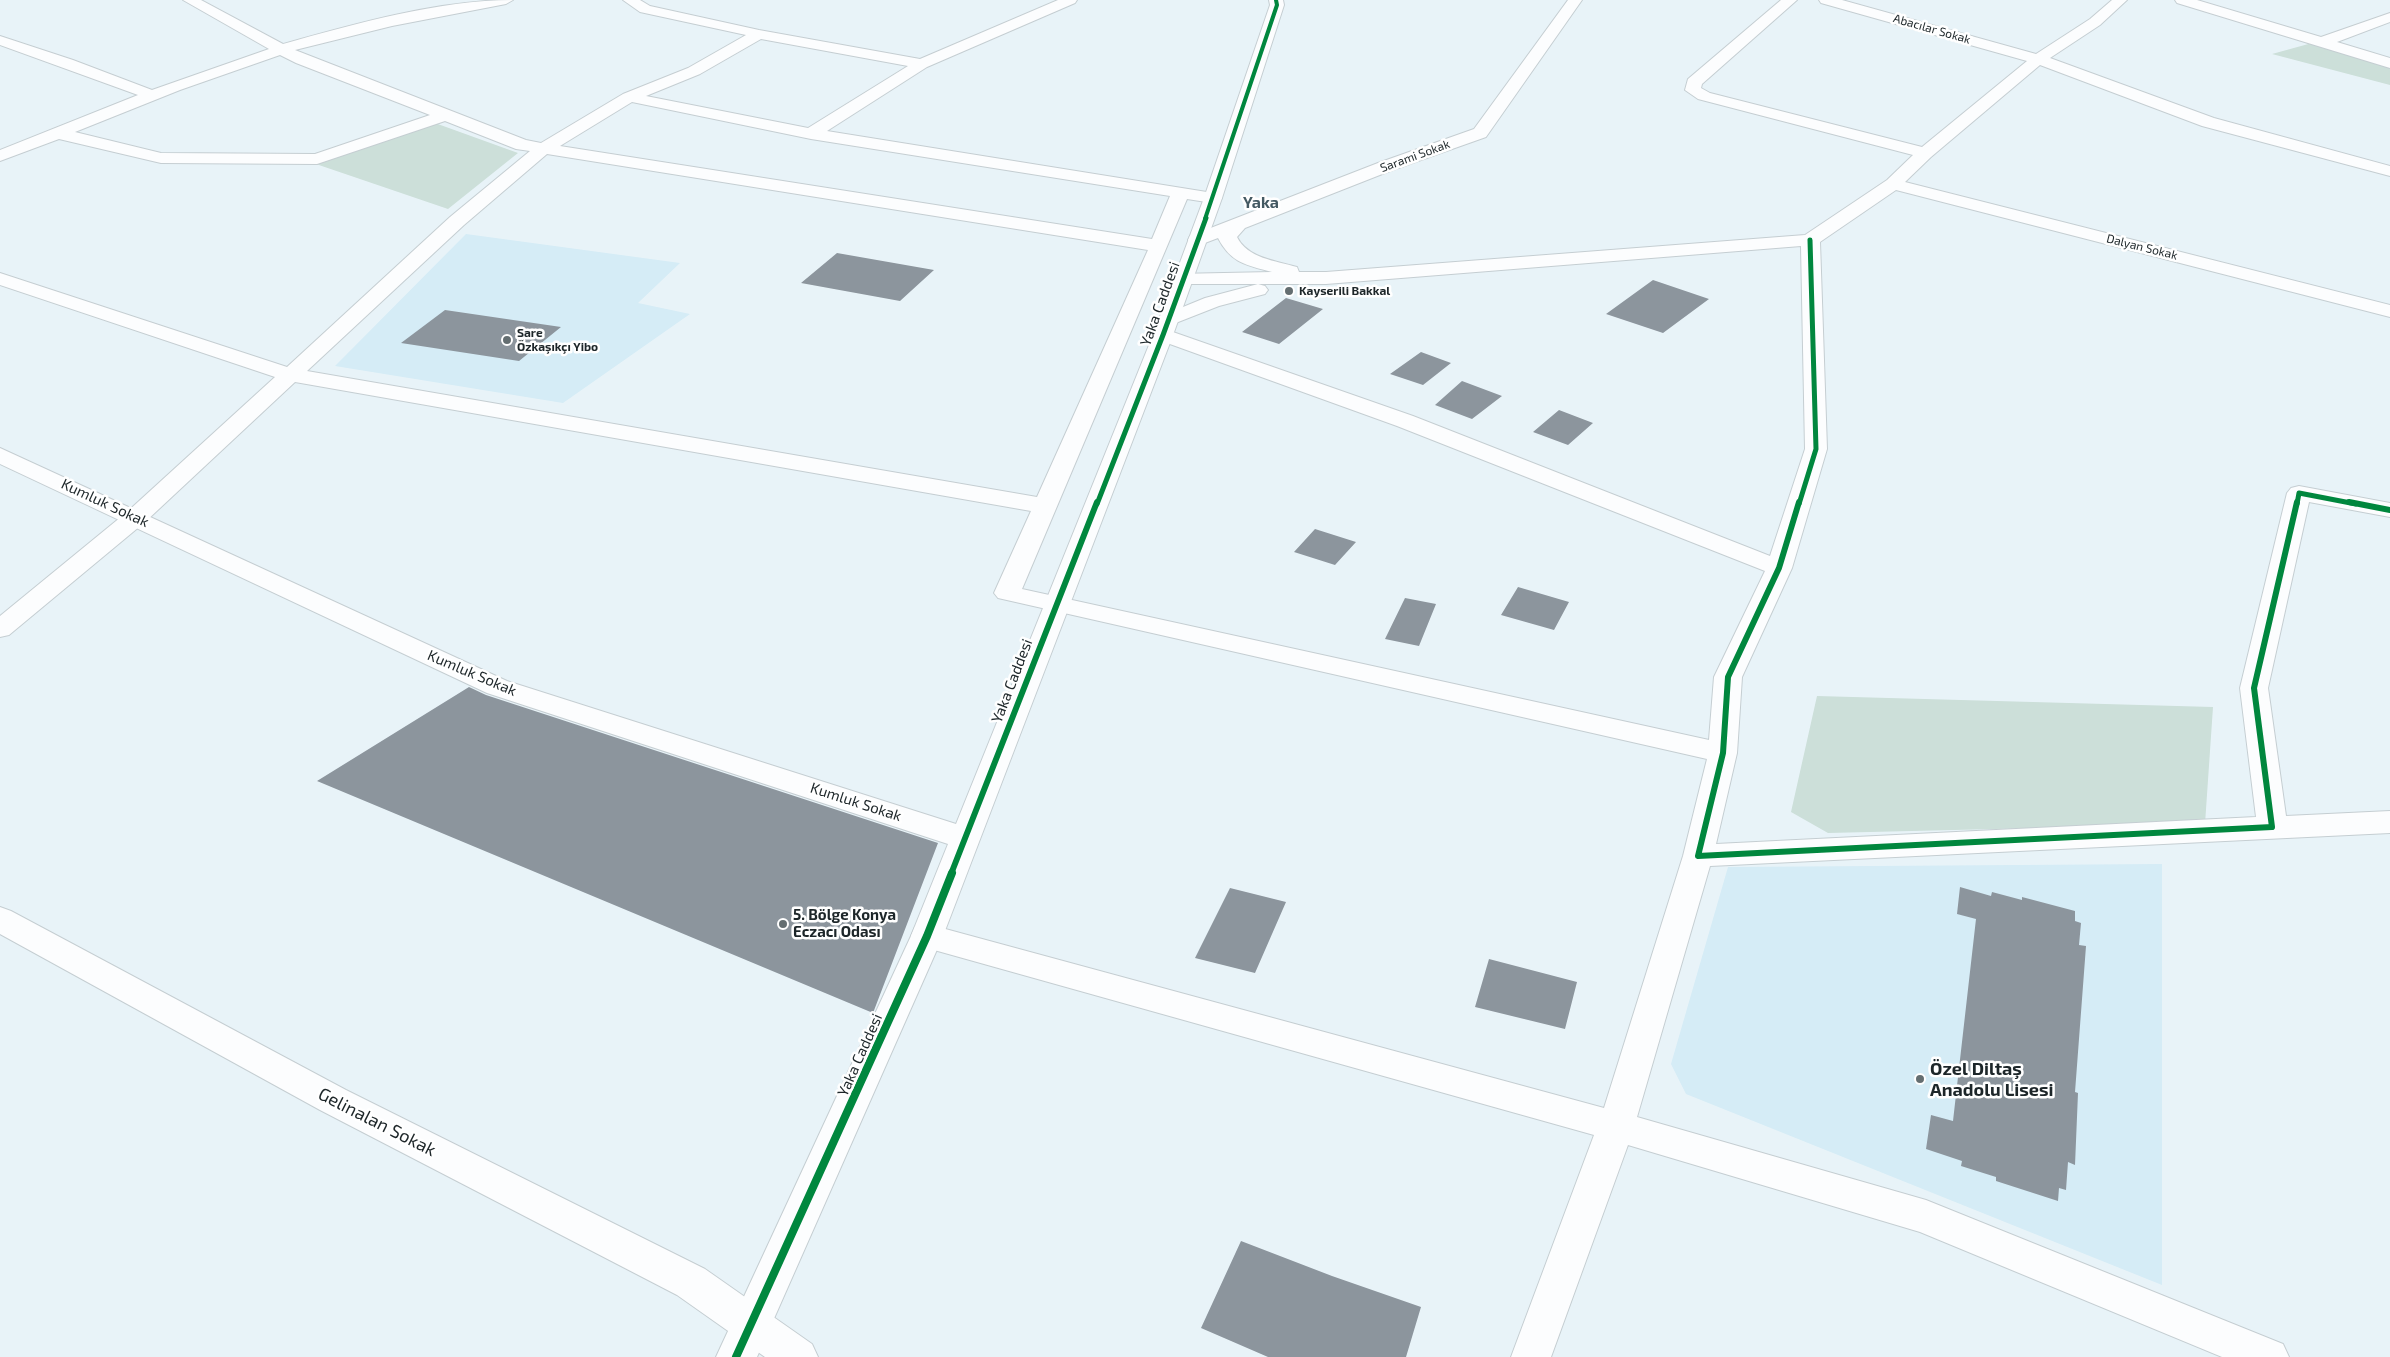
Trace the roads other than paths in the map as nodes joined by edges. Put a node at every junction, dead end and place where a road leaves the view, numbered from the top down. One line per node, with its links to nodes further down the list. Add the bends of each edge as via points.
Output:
1 (190, 0): 17 (street)
2 (427, 0): 12 (street)
3 (506, 0): 12 (street)
4 (630, 0): 14 (street, via 645,9)
5 (1070, 0): 20 (street)
6 (1276, 0): 32 (street, Yaka Caddesi)
7 (1575, 0): 33 (street, Sarami Sokak, via 1480,133)
8 (1790, 0): 27 (street, via 1694,82 1693,90 1704,96)
9 (1826, 0): 18 (street, Abacılar Sokak)
10 (2120, 0): 18 (street, via 2095,22)
11 (2182, 0): 16 (street)
12 (448, 10): 17 (street, via 348,31)
13 (2390, 17): 16 (street)
14 (759, 34): 20 (street); 22 (street, via 694,71)
15 (0, 40): 21 (street)
16 (2323, 42): 19 (street)
17 (279, 50): 21 (street); 23 (street)
18 (2038, 59): 27 (street); 29 (street, Abacılar Sokak, via 2208,122)
19 (2390, 63)
20 (922, 64): 25 (street)
21 (151, 95): 24 (street)
22 (629, 97): 25 (street); 26 (street)
23 (444, 116): 24 (street, via 317,159 161,158); 26 (street, via 522,145)
24 (57, 133): 28 (street)
25 (811, 134): 31 (street)
26 (543, 149): 36 (street); 42 (street, via 457,220)
27 (1925, 153): 30 (street)
28 (0, 156)
29 (2390, 171)
30 (1893, 184): 35 (street); 40 (street, Dalyan Sokak)
31 (1180, 193): 32 (street); 36 (street)
32 (1213, 198): 34 (street, Yaka Caddesi)
33 (1240, 222): 34 (street, Sarami Sokak); 38 (street, via 1227,237 1234,250 1257,262)
34 (1197, 240): 37 (street, Yaka Caddesi)
35 (1810, 240): 38 (street); 47 (street, via 1816,449)
36 (1159, 246): 44 (street)
37 (1183, 278): 38 (street); 41 (street, Yaka Caddesi)
38 (1326, 278): 41 (street, via 1228,296 1200,305)
39 (0, 279): 42 (street)
40 (2390, 311)
41 (1165, 328): 47 (street); 48 (street, Yaka Caddesi)
42 (291, 375): 44 (street); 46 (street)
43 (2, 457): 46 (street, Kumluk Sokak)
44 (1044, 506): 48 (street, via 1007,593)
45 (2390, 510): 52 (street, via 2299,493 2254,688)
46 (136, 517): 49 (street); 53 (street, Kumluk Sokak, via 497,687)
47 (1779, 568): 50 (street, via 1728,677)
48 (1055, 604): 50 (street); 53 (street, Yaka Caddesi)
49 (0, 629)
50 (1723, 753): 54 (street)
51 (2390, 822): 52 (street)
52 (2272, 827): 54 (street)
53 (965, 838): 56 (street, Yaka Caddesi)
54 (1698, 856): 57 (street)
55 (5, 929): 58 (street, Gelinalan Sokak, via 691,1282)
56 (927, 936): 57 (street); 58 (street, Yaka Caddesi)
57 (1616, 1126): 60 (street); 61 (street, via 1926,1217)
58 (744, 1341): 59 (street, Gelinalan Sokak)
59 (798, 1357)
60 (1531, 1357)
61 (2269, 1357)

